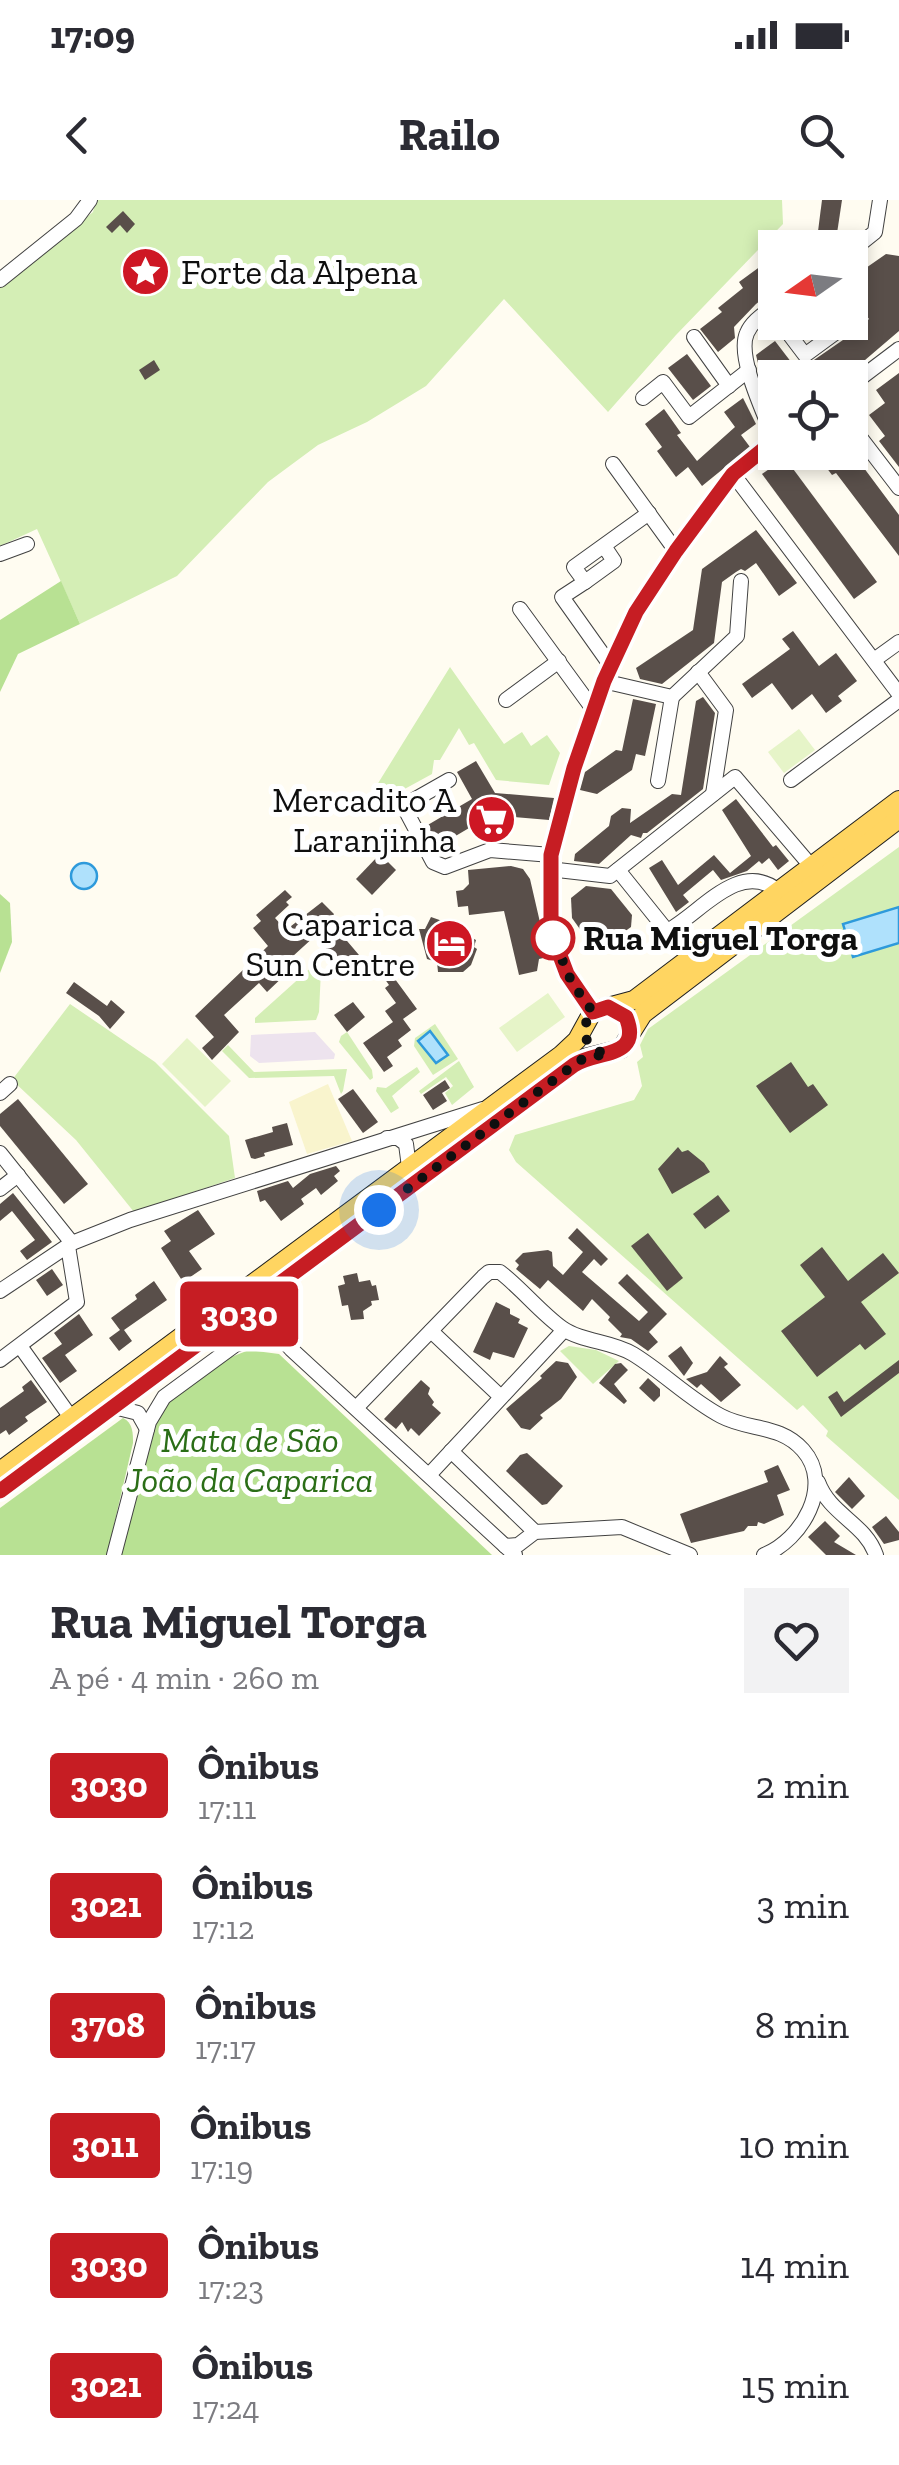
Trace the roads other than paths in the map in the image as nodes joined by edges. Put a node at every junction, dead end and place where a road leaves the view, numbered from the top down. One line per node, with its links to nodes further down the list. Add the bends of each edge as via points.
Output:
1 (90, 200): 4 (street)
2 (880, 200): 3 (street)
3 (868, 238)
4 (0, 280)
5 (758, 323): 10 (street, via 744,344)
6 (694, 337): 12 (street)
7 (793, 340): 8 (street, via 804,355)
8 (825, 340)
9 (899, 350): 11 (street)
10 (749, 370): 12 (street); 13 (street)
11 (868, 373)
12 (729, 386): 14 (street, via 689,417 663,382)
13 (758, 394)
14 (643, 398)
15 (868, 448): 19 (street)
16 (758, 454): 18 (street)
17 (613, 464): 20 (street)
18 (733, 474): 22 (street); 27 (street)
19 (899, 488)
20 (649, 513): 22 (street); 29 (street, via 574,567 585,582 562,598)
21 (27, 544): 23 (street)
22 (676, 551): 29 (street)
23 (0, 554)
24 (741, 581): 30 (street, via 737,636)
25 (520, 609): 28 (street)
26 (899, 642): 27 (street)
27 (874, 660): 33 (street)
28 (558, 662): 34 (street); 35 (street)
29 (610, 666): 31 (street)
30 (698, 672): 32 (street); 39 (street, via 726,710)
31 (604, 681): 32 (street); 35 (street)
32 (672, 697): 38 (street)
33 (899, 697): 37 (street)
34 (506, 700)
35 (593, 708): 42 (street)
36 (448, 780): 42 (street, via 406,811 433,862 445,867 490,850)
37 (791, 780)
38 (658, 781)
39 (714, 794): 43 (street, via 735,778); 44 (street)
40 (899, 800): 43 (main road)
41 (899, 820): 47 (main road, via 648,1009)
42 (550, 862): 44 (street, via 610,876); 46 (street, via 553,937 572,983)
43 (812, 866): 45 (main road)
44 (618, 870): 45 (street, via 666,931 740,882 766,882)
45 (777, 890): 46 (main road, via 634,1000)
46 (595, 1014): 47 (main road, via 626,1017); 48 (main road, via 584,1033 590,1046); 49 (main road, via 571,1047)
47 (629, 1037): 48 (main road)
48 (608, 1054): 57 (main road, via 574,1065)
49 (489, 1108): 50 (street); 52 (main road)
50 (386, 1138): 52 (street, via 406,1144); 55 (street)
51 (0, 1153): 53 (street)
52 (409, 1166): 68 (main road)
53 (18, 1175): 54 (street); 55 (street)
54 (0, 1189)
55 (70, 1245): 56 (street); 61 (street, via 77,1302)
56 (0, 1292)
57 (251, 1304): 58 (street); 63 (main road)
58 (274, 1330): 66 (street); 67 (street, via 214,1358 174,1387)
59 (564, 1330): 60 (street, via 495,1271); 64 (street); 73 (street, via 631,1352 730,1421 785,1435 808,1456)
60 (431, 1331): 64 (street); 66 (street)
61 (20, 1346): 62 (street); 68 (street)
62 (0, 1360)
63 (147, 1382): 65 (main road); 67 (street)
64 (501, 1397): 70 (street)
65 (114, 1407): 69 (street, via 138,1413); 74 (main road)
66 (357, 1408): 72 (street)
67 (154, 1412): 69 (street)
68 (72, 1419): 71 (main road)
69 (147, 1431): 78 (street)
70 (451, 1451): 72 (street); 75 (street)
71 (0, 1471)
72 (429, 1475): 77 (street)
73 (816, 1477): 81 (street, via 806,1516 788,1540); 82 (street, via 829,1505 864,1531)
74 (0, 1491)
75 (534, 1532): 76 (street, via 610,1527); 77 (street)
76 (645, 1534): 79 (street); 80 (street)
77 (510, 1550)
78 (114, 1555)
79 (659, 1555)
80 (690, 1555)
81 (764, 1555)
82 (876, 1555)

